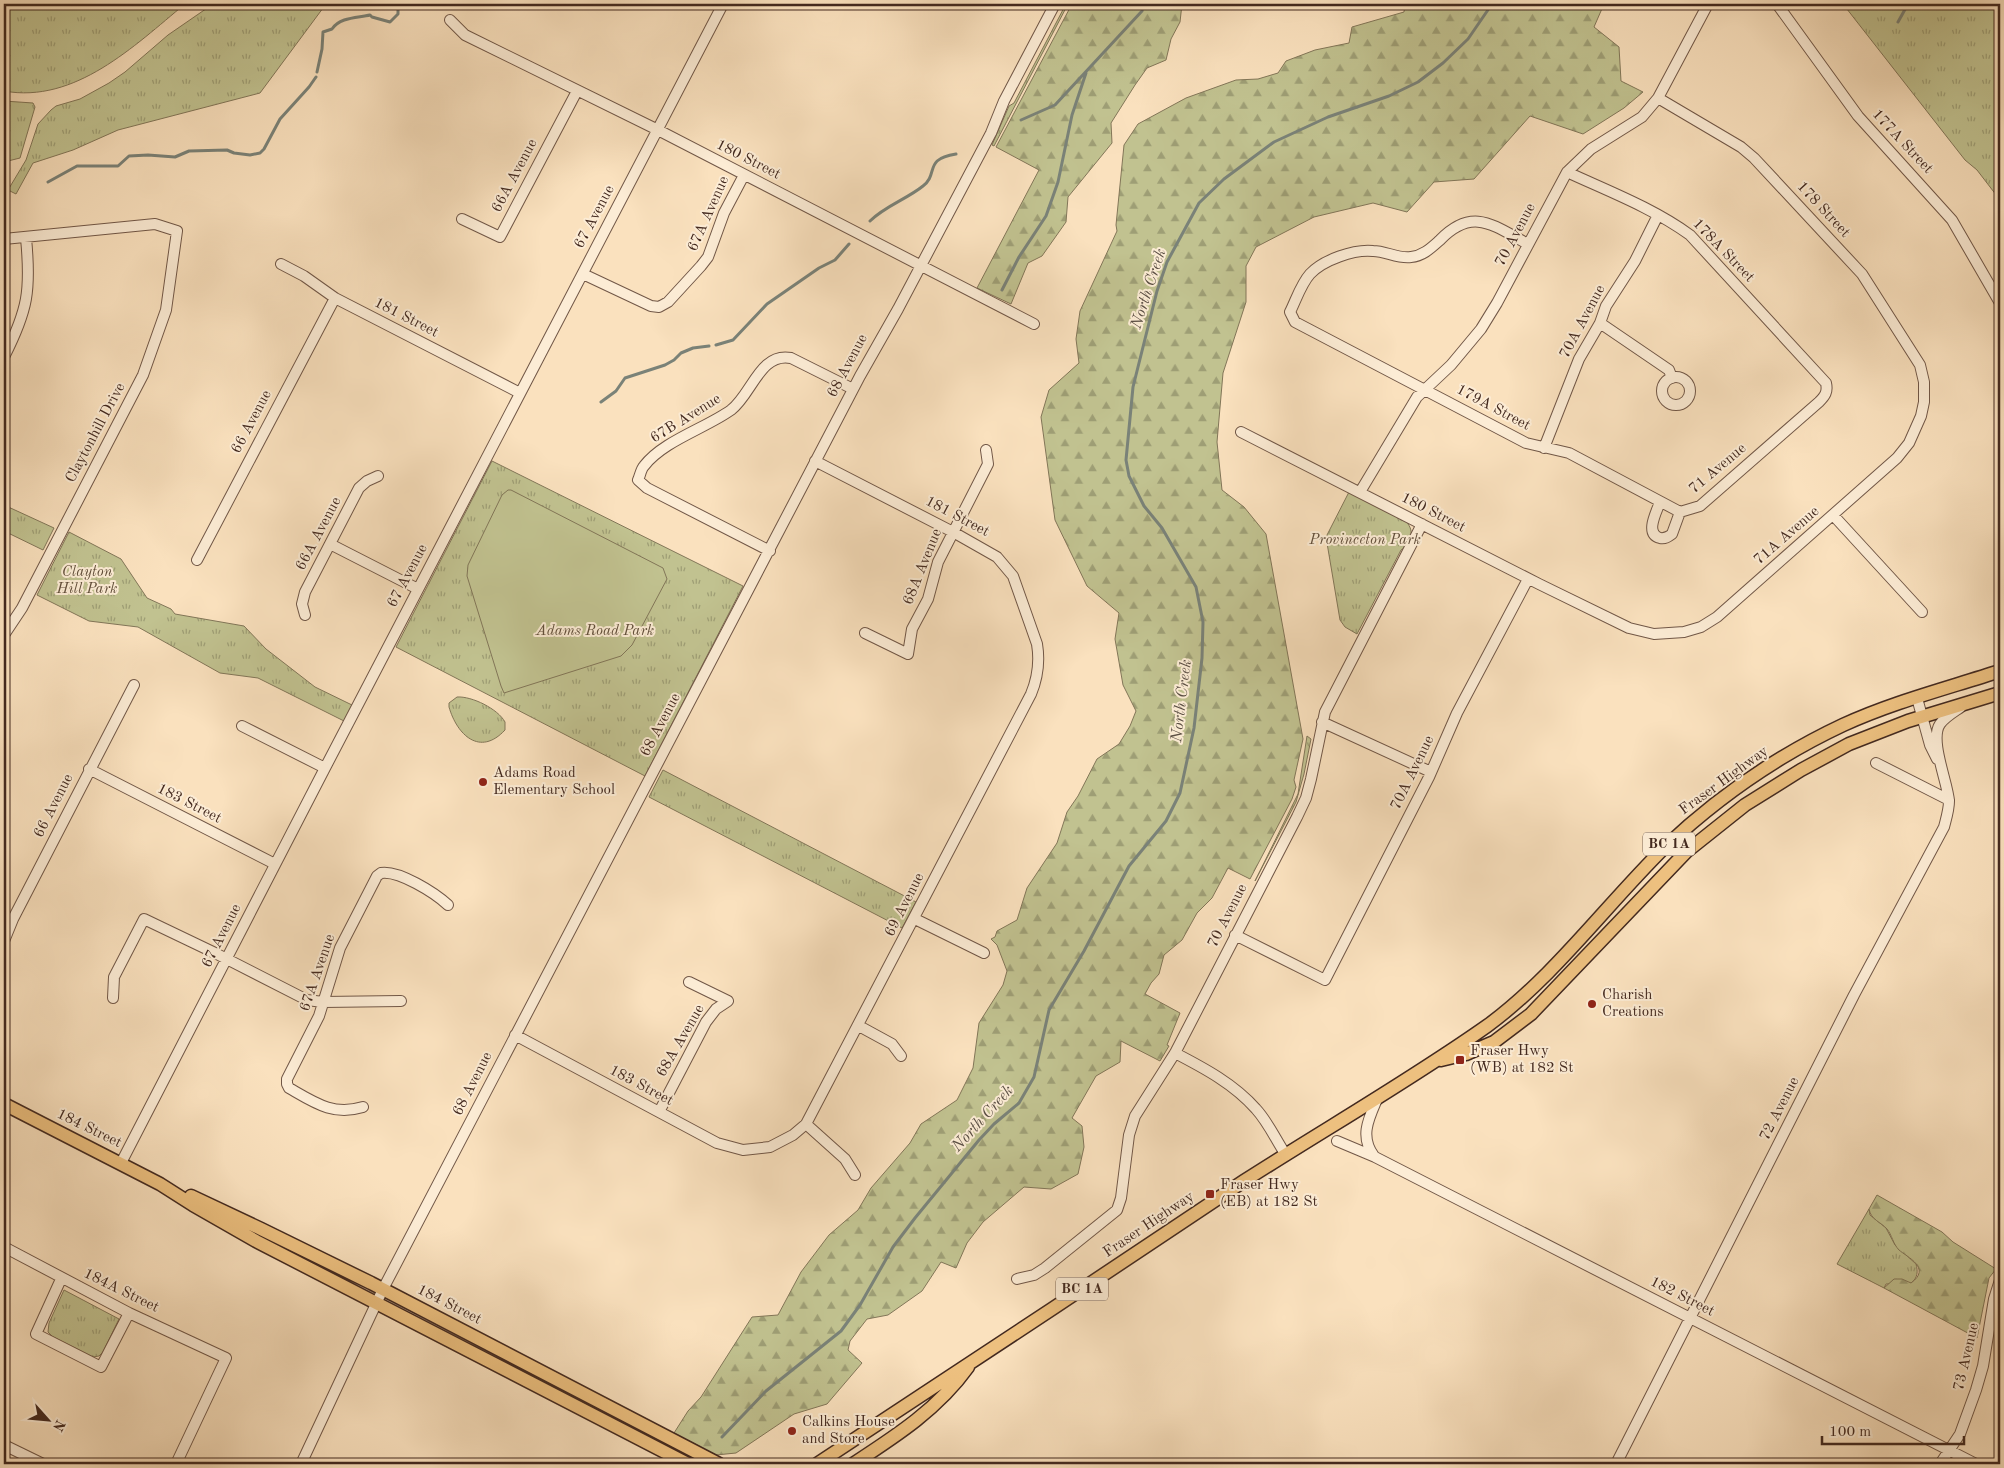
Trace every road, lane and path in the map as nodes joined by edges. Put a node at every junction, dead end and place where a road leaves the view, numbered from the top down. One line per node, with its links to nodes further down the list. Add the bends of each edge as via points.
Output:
1 (722, 4): 8 (street, 67 Avenue)
2 (1055, 4): 17 (street, 68 Avenue)
3 (1708, 4): 7 (street, 70 Avenue)
4 (1777, 4): 20 (street, 177A Street, via 1858,116 1952,220)
5 (450, 20): 6 (street, 180 Street, via 465,35)
6 (577, 91): 8 (street, 180 Street); 12 (street, 66A Avenue, via 500,237)
7 (1658, 98): 9 (street, 70 Avenue, via 1642,117 1591,148); 25 (street, 178 Street, via 1741,147 1765,169 1862,274 1912,350 1920,364)
8 (658, 130): 10 (street, 180 Street); 18 (street, 67 Avenue)
9 (1567, 172): 11 (street, 178A Street); 15 (street, 70 Avenue)
10 (744, 175): 17 (street, 180 Street); 18 (street, 67A Avenue, via 724,213 708,257 668,302 659,307 651,306)
11 (1658, 215): 21 (street, 70A Avenue, via 1635,261 1606,306); 27 (street, 178A Street, via 1690,236 1822,378)
12 (462, 219)
13 (26, 238): 14 (street); 23 (street, via 27,298 23,317); 50 (street, Claytonhill Drive, via 155,224 177,231 166,310 143,375 22,608)
14 (4, 240)
15 (1528, 244): 28 (street, 70 Avenue, via 1481,329 1451,365); 28 (street, 179A Street, via 1483,222 1468,221 1447,232 1422,255 1410,258 1372,250 1343,255 1310,274 1290,312 1295,322)
16 (281, 264): 19 (street, 181 Street)
17 (920, 266): 22 (street, 180 Street); 26 (street, 68 Avenue)
18 (583, 274): 29 (street, 67 Avenue)
19 (335, 298): 29 (street, 181 Street); 43 (street, 66 Avenue)
20 (2000, 303)
21 (1600, 323): 24 (street, via 1669,370); 31 (street, 70A Avenue, via 1579,359)
22 (1034, 324)
23 (4, 357)
24 (1672, 378)
25 (1924, 382): 38 (street, 71A Avenue, via 1921,416 1909,443 1897,458)
26 (853, 389): 33 (street, 68 Avenue); 42 (street, 67B Avenue, via 781,356 770,361 732,409 663,449 643,466 638,480 647,488)
27 (1828, 389): 37 (street, 71 Avenue, via 1819,402 1700,506)
28 (1424, 390): 31 (street, 179A Street, via 1526,443); 35 (street, 70 Avenue)
29 (520, 393): 45 (street, 67 Avenue)
30 (1241, 432): 35 (street, 180 Street)
31 (1544, 448): 36 (street, 179A Street, via 1569,453)
32 (986, 450): 40 (street, 68A Avenue, via 988,464)
33 (816, 461): 40 (street, 181 Street); 42 (street, 68 Avenue)
34 (378, 476): 41 (street, 66A Avenue, via 359,488)
35 (1360, 492): 39 (street, 180 Street)
36 (1660, 502): 37 (street, 179A Street); 37 (street, 71 Avenue, via 1652,525 1658,537 1672,534)
37 (1680, 512)
38 (1833, 515): 46 (street); 48 (street, 71A Avenue, via 1717,617 1701,627 1654,634)
39 (1422, 524): 44 (street, 180 Street); 58 (street, 70 Avenue)
40 (953, 532): 49 (street, 68A Avenue, via 938,562 928,598 912,629 908,654); 51 (street, 181 Street, via 988,551 1006,566 1013,576)
41 (330, 544): 45 (street); 47 (street, 66A Avenue, via 305,592 302,604)
42 (770, 551): 78 (street, 68 Avenue)
43 (197, 560)
44 (1528, 579): 48 (street, 180 Street); 64 (street, 70A Avenue, via 1457,713)
45 (418, 589): 62 (street, 67 Avenue)
46 (1922, 612)
47 (305, 615)
48 (1612, 620)
49 (865, 633)
50 (4, 635)
51 (1037, 644): 68 (street, 69 Avenue, via 1038,673 1031,694)
52 (2000, 672): 55 (main road, Fraser Highway / BC 1A)
53 (134, 685): 63 (street, 66 Avenue)
54 (2000, 693): 56 (main road, Fraser Highway / BC 1A)
55 (1917, 698): 57 (street, 72 Avenue); 81 (main road, Fraser Highway / BC 1A, via 1845,725 1799,747 1722,799 1668,845 1514,1004)
56 (1964, 704): 57 (main road, Fraser Highway / BC 1A); 61 (street, 72 Avenue, via 1938,729)
57 (1922, 716): 61 (street, 72 Avenue); 81 (main road, Fraser Highway / BC 1A, via 1849,744 1746,804 1686,852 1531,1014 1494,1042)
58 (1322, 722): 64 (street); 69 (street, 70 Avenue, via 1306,798)
59 (242, 726): 62 (street)
60 (1876, 763): 65 (street)
61 (1940, 765): 65 (street, 72 Avenue)
62 (325, 768): 66 (street, 67 Avenue)
63 (89, 769): 66 (street, 183 Street); 70 (street, 66 Avenue)
64 (1431, 772): 69 (street, 70A Avenue, via 1325,980)
65 (1949, 800): 101 (street, 72 Avenue, via 1944,827 1854,996)
66 (275, 864): 72 (street, 67 Avenue)
67 (448, 905): 76 (street, 67A Avenue, via 432,892 392,873 377,876 340,948)
68 (915, 919): 71 (street); 77 (street, 69 Avenue)
69 (1235, 935): 79 (street, 70 Avenue)
70 (4, 941)
71 (984, 953)
72 (226, 959): 74 (street, via 144,919 114,977); 76 (street, via 302,998); 91 (street, 67 Avenue)
73 (689, 982): 85 (street, 68A Avenue, via 728,1001 706,1022)
74 (113, 998)
75 (401, 1001): 76 (street)
76 (323, 1002): 84 (street, 67A Avenue, via 287,1084 319,1105 340,1110)
77 (858, 1026): 80 (street, via 892,1044); 86 (street, 69 Avenue)
78 (514, 1035): 85 (street, 183 Street); 98 (street, 68 Avenue)
79 (1175, 1053): 89 (street, via 1239,1092 1257,1110); 96 (street, 70 Avenue, via 1135,1116 1117,1210 1045,1268)
80 (901, 1056)
81 (1423, 1068): 82 (main road, Fraser Highway / BC 1A)
82 (1378, 1097): 89 (main road, Fraser Highway / BC 1A); 90 (street, via 1368,1122 1366,1139)
83 (4, 1104): 91 (main road, 184 Street)
84 (363, 1106)
85 (659, 1112): 88 (street, 183 Street, via 730,1148)
86 (806, 1124): 88 (street, 69 Avenue, via 782,1143); 92 (street, via 845,1159)
87 (1337, 1141): 90 (street, 182 Street)
88 (757, 1150)
89 (1286, 1155): 102 (main road, Fraser Highway / BC 1A)
90 (1375, 1157): 101 (street, 182 Street)
91 (122, 1163): 93 (main road, 184 Street)
92 (855, 1175)
93 (160, 1184): 98 (main road, 184 Street, via 261,1228); 99 (main road, 184 Street, via 256,1241)
94 (4, 1247): 95 (street, 184A Street)
95 (61, 1279): 100 (street, 184A Street); 100 (street, via 36,1334 101,1367)
96 (1017, 1279)
97 (2000, 1280): 106 (street, 73 Avenue, via 1976,1390 1960,1434)
98 (383, 1289): 99 (street, 68 Avenue); 103 (main road, 184 Street)
99 (376, 1303): 104 (main road, 184 Street); 109 (street, 68 Avenue)
100 (129, 1313): 108 (street, 184A Street, via 226,1358)
101 (1691, 1318): 106 (street, 182 Street); 114 (street, 72 Avenue)
102 (971, 1363): 112 (main road, Fraser Highway / BC 1A); 113 (main road, Fraser Highway, via 938,1402 902,1432)
103 (558, 1380): 104 (main road); 111 (main road, 184 Street)
104 (535, 1385): 110 (main road, 184 Street)
105 (4, 1445): 107 (street)
106 (1949, 1450): 115 (street, 73 Avenue); 116 (street, 182 Street)
107 (43, 1464)
108 (176, 1464)
109 (301, 1464)
110 (688, 1464)
111 (719, 1464)
112 (817, 1464)
113 (853, 1464)
114 (1616, 1464)
115 (1940, 1464)
116 (1976, 1464)

